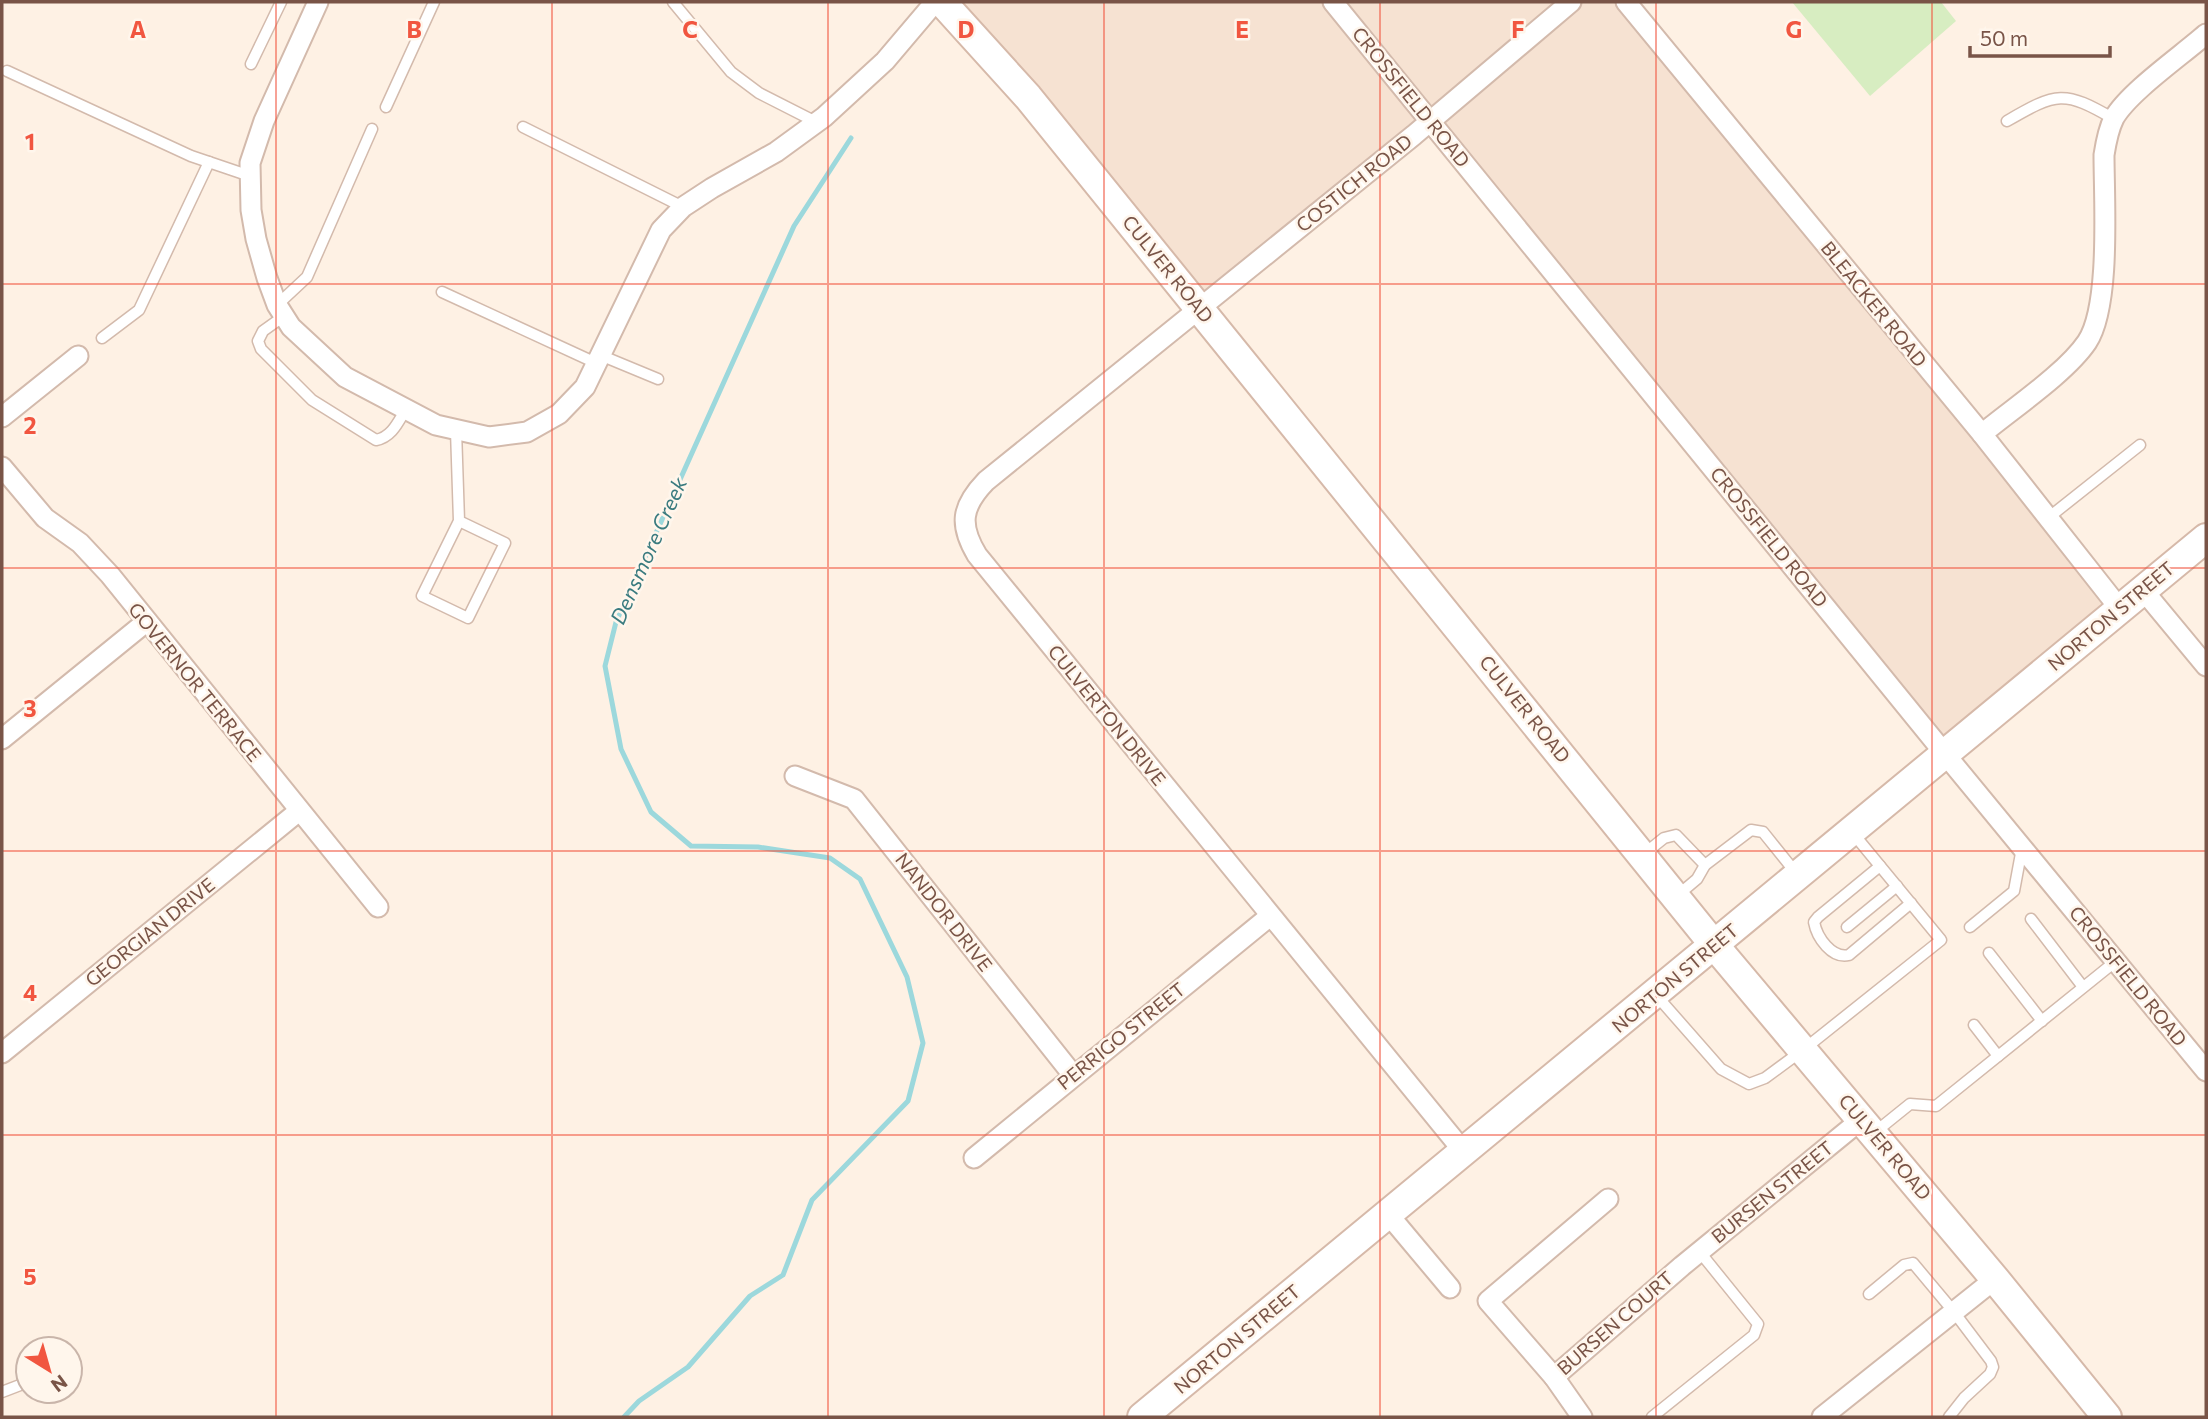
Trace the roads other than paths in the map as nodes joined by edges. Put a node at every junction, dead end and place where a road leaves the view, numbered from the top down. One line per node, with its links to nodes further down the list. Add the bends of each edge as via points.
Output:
1 (281, 2): 11 (lane)
2 (318, 2): 21 (street, via 264,121)
3 (434, 2): 13 (lane)
4 (673, 2): 17 (lane, via 731,72)
5 (934, 2): 17 (street, via 885,61)
6 (942, 2): 24 (main road, CULVER ROAD, via 1028,97)
7 (1333, 2): 15 (street, CROSSFIELD ROAD)
8 (1572, 2): 15 (street, COSTICH ROAD)
9 (1626, 2): 33 (street, BLEACKER ROAD)
10 (2206, 34): 14 (street, via 2125,103)
11 (251, 64)
12 (7, 71): 20 (lane)
13 (386, 107)
14 (2114, 119): 16 (lane, via 2084,102 2061,96); 33 (street, via 2104,155 2103,290 2096,324 2067,365)
15 (1431, 120): 24 (street, COSTICH ROAD); 44 (street, CROSSFIELD ROAD)
16 (2007, 121)
17 (816, 123): 22 (street)
18 (523, 127): 22 (lane)
19 (372, 129): 25 (lane, via 307,277)
20 (209, 162): 21 (lane); 26 (lane, via 139,310)
21 (250, 177): 25 (street, via 256,239)
22 (683, 207): 28 (street, via 661,230)
23 (442, 292): 28 (lane)
24 (1200, 308): 49 (main road, CULVER ROAD); 57 (street, CULVERTON DRIVE, via 986,481 969,501 966,533 978,555)
25 (281, 310): 30 (street, via 300,336 345,377); 30 (lane, via 258,341 312,400 376,440 390,433)
26 (102, 338)
27 (78, 356): 31 (street)
28 (598, 359): 29 (lane); 32 (street, via 585,387 559,414 527,432 489,437)
29 (659, 379)
30 (406, 409): 32 (street)
31 (2, 417)
32 (456, 430): 37 (lane)
33 (1982, 434): 36 (street, BLEACKER ROAD)
34 (2140, 445): 36 (lane)
35 (2, 467): 41 (street, GOVERNOR TERRACE, via 45,518 80,544 110,575)
36 (2048, 518): 40 (street, BLEACKER ROAD)
37 (459, 521): 37 (lane, via 422,596 468,618 505,543)
38 (2206, 538): 39 (main road, NORTON STREET)
39 (2143, 590): 40 (main road, NORTON STREET); 42 (street)
40 (2120, 609): 44 (main road, NORTON STREET)
41 (146, 622): 43 (street); 46 (street, GOVERNOR TERRACE)
42 (2206, 666)
43 (2, 739)
44 (1945, 754): 47 (main road, NORTON STREET); 48 (street, CROSSFIELD ROAD)
45 (795, 776): 72 (street, NANDOR DRIVE, via 854,799)
46 (299, 811): 56 (street, GOVERNOR TERRACE); 69 (street, GEORGIAN DRIVE)
47 (1852, 831): 51 (lane); 52 (main road, NORTON STREET)
48 (2022, 848): 59 (lane, via 2014,891); 63 (street, CROSSFIELD ROAD)
49 (1643, 855): 50 (lane, via 1664,838 1676,835); 54 (main road, CULVER ROAD)
50 (1705, 865): 52 (lane, via 1757,830); 54 (lane)
51 (1880, 866): 53 (lane); 55 (lane, via 1814,922 1815,931 1834,954 1849,955)
52 (1798, 876): 61 (main road, NORTON STREET)
53 (1896, 886): 55 (lane); 60 (lane)
54 (1676, 897): 61 (main road, CULVER ROAD)
55 (1911, 903): 68 (lane, via 1941,940)
56 (378, 907)
57 (1270, 916): 72 (street, PERRIGO STREET); 74 (street, CULVERTON DRIVE)
58 (2031, 919): 64 (lane)
59 (1970, 926)
60 (1847, 927)
61 (1714, 946): 65 (main road, NORTON STREET); 68 (main road, CULVER ROAD)
62 (1989, 953): 66 (lane)
63 (2116, 961): 64 (lane); 71 (street, CROSSFIELD ROAD)
64 (2083, 987): 66 (lane)
65 (1655, 994): 68 (lane, via 1721,1069 1749,1084); 74 (main road, NORTON STREET)
66 (2042, 1021): 70 (lane)
67 (1974, 1025): 70 (lane)
68 (1803, 1050): 73 (main road, CULVER ROAD)
69 (2, 1053)
70 (1998, 1056): 73 (lane, via 1936,1106 1910,1104)
71 (2206, 1071)
72 (1073, 1075): 75 (street, PERRIGO STREET)
73 (1867, 1126): 78 (street, BURSEN STREET); 80 (main road, CULVER ROAD)
74 (1464, 1152): 77 (main road, NORTON STREET)
75 (974, 1158)
76 (1608, 1199): 84 (street, BURSEN COURT, via 1488,1301)
77 (1388, 1214): 81 (street); 85 (main road, NORTON STREET)
78 (1699, 1251): 79 (street, BURSEN STREET); 87 (lane, via 1758,1324 1754,1335)
79 (1682, 1266): 84 (street, BURSEN COURT)
80 (1995, 1279): 83 (street); 90 (main road, CULVER ROAD)
81 (1450, 1288)
82 (1869, 1294): 83 (lane, via 1904,1265 1913,1263)
83 (1954, 1312): 88 (street); 89 (lane, via 1993,1367)
84 (1554, 1377): 86 (street)
85 (1142, 1417)
86 (1582, 1417)
87 (1652, 1417)
88 (1822, 1417)
89 (1949, 1417)
90 (2107, 1417)

